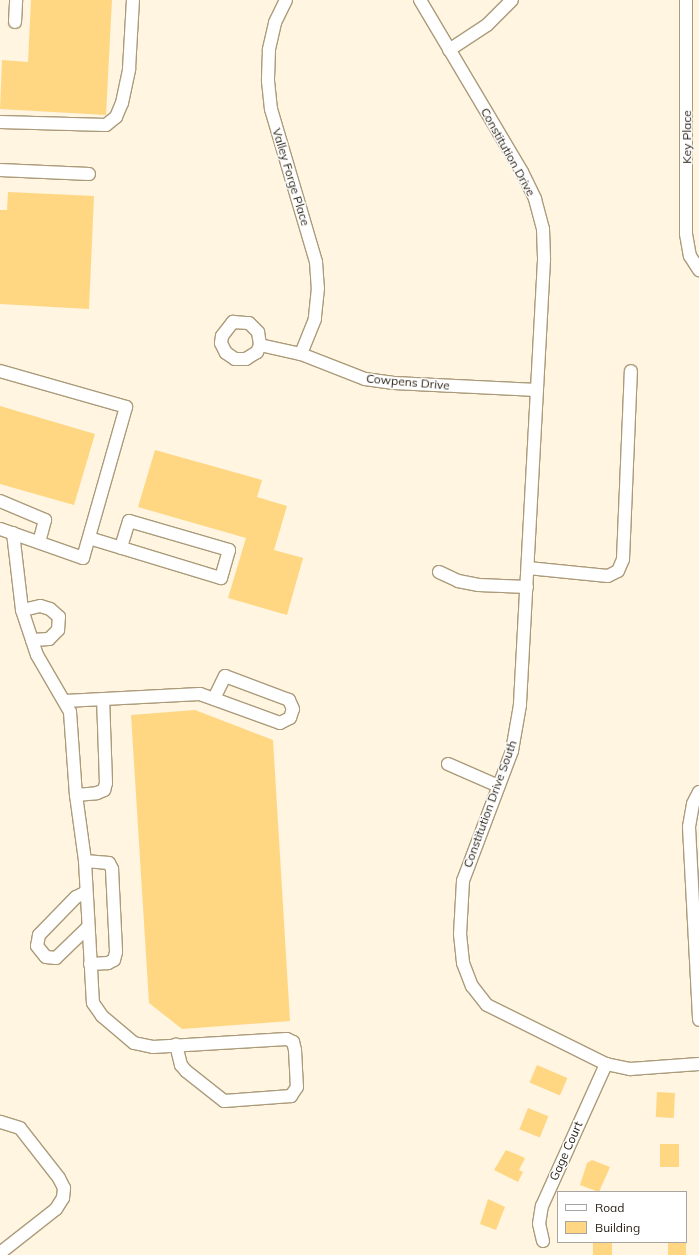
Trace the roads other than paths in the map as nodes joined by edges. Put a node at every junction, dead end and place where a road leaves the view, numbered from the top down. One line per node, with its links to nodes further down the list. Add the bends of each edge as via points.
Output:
1 (16, 0): 7 (street)
2 (133, 0): 11 (street, via 129,69 122,103 116,117 106,125)
3 (286, 0): 16 (street, Valley Forge Place, via 275,23 269,50 268,81 271,109 316,262 318,288 315,319)
4 (420, 0): 8 (street, Constitution Drive)
5 (512, 0): 8 (street, via 487,26)
6 (686, 0): 9 (street, Key Place)
7 (15, 22)
8 (449, 50): 19 (street, Constitution Drive, via 522,172 535,199 543,229 544,260)
9 (687, 99): 10 (street); 14 (street, Key Place, via 686,234 690,256)
10 (699, 105)
11 (0, 122)
12 (0, 170): 13 (street)
13 (89, 174)
14 (699, 270)
15 (260, 345): 16 (street, Cowpens Drive)
16 (301, 354): 19 (street, Cowpens Drive, via 365,379 394,383)
17 (0, 371): 24 (street, via 126,407)
18 (631, 371): 27 (street, via 623,559 618,571 608,576)
19 (537, 390): 20 (street, Constitution Drive)
20 (535, 439): 27 (street, Constitution Drive South)
21 (0, 501): 25 (street, via 45,520)
22 (0, 529): 23 (street)
23 (12, 533): 25 (street); 30 (street)
24 (89, 538): 25 (street, via 83,558); 26 (street)
25 (39, 542)
26 (121, 548): 26 (street, via 221,578 229,550 129,521)
27 (528, 568): 29 (street, Constitution Drive South)
28 (439, 572): 29 (street, via 458,581 479,585)
29 (527, 587): 36 (street, Constitution Drive South, via 517,730)
30 (22, 610): 31 (street); 31 (street, via 40,606 50,609 59,617 58,630 49,639)
31 (32, 640): 34 (street, via 40,660)
32 (103, 699): 33 (street, via 200,694); 34 (street); 38 (street, via 106,782 104,790)
33 (214, 699): 33 (street, via 280,723 290,718 293,709 289,700 225,676)
34 (66, 701): 38 (street, via 70,712)
35 (448, 764): 36 (street)
36 (498, 786): 45 (street, Constitution Drive South, via 469,859 460,901 463,963 472,986 487,1005)
37 (699, 792): 43 (street, via 689,827)
38 (76, 795): 39 (street)
39 (84, 861): 40 (street); 42 (street, via 109,863 113,884 114,960)
40 (86, 892): 41 (street); 41 (street, via 76,897 39,935 37,946 46,957 56,958)
41 (88, 928): 42 (street)
42 (90, 964): 44 (street, via 93,1003 102,1016 134,1043 153,1047)
43 (699, 1020)
44 (176, 1045): 44 (street, via 287,1039 293,1042 295,1050 297,1087 291,1096 224,1101 186,1072 181,1065)
45 (606, 1064): 46 (street, Constitution Drive South, via 630,1069); 48 (street, Gage Court, via 542,1206 539,1224)
46 (699, 1064)
47 (0, 1122): 49 (street, via 20,1128 64,1188 63,1198 56,1209)
48 (543, 1241)
49 (0, 1253)

